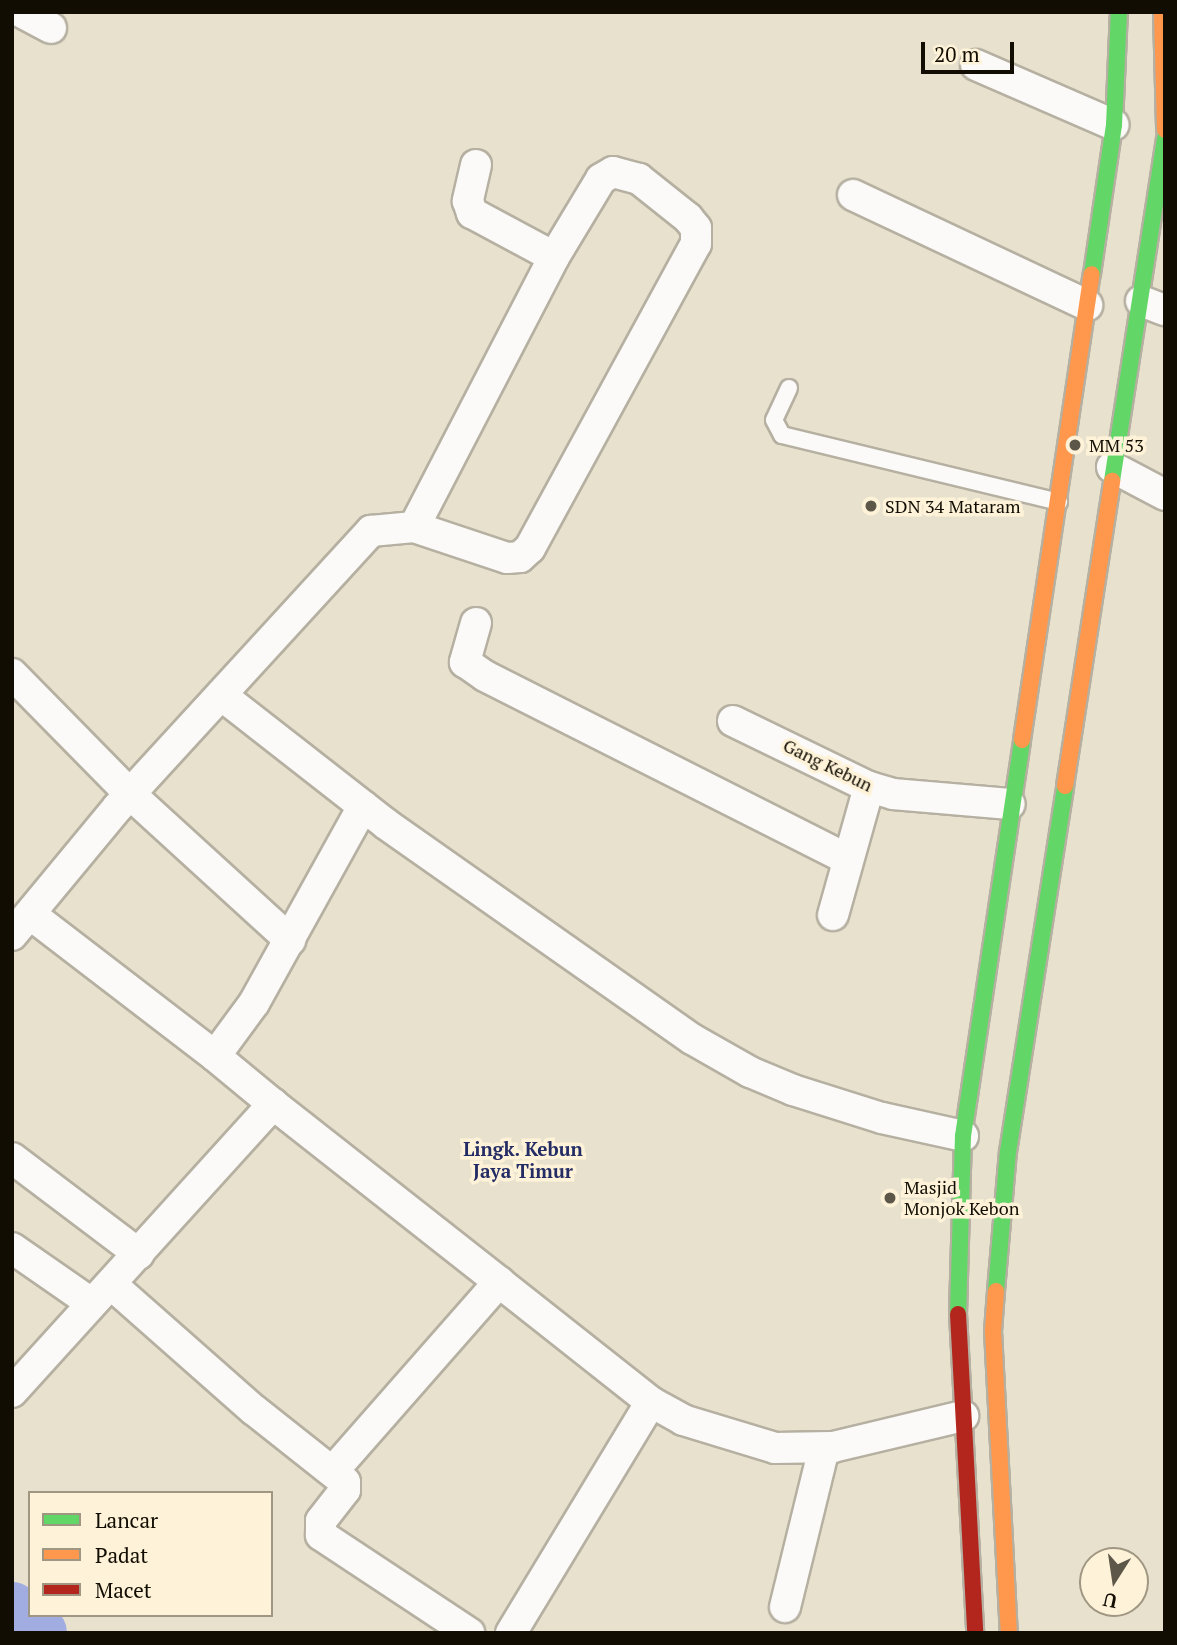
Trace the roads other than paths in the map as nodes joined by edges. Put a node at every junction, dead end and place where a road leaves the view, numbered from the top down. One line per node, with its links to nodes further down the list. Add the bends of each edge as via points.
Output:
1 (21, 12): 4 (street)
2 (1119, 12): 7 (main road)
3 (1162, 12): 5 (main road)
4 (51, 28)
5 (1164, 48): 8 (main road)
6 (976, 65): 7 (street)
7 (1114, 125): 14 (main road)
8 (1165, 130)
9 (1165, 139): 13 (main road)
10 (476, 165): 12 (street, via 468,201 472,213)
11 (853, 195): 14 (street)
12 (554, 257): 19 (street); 19 (street, via 601,179 613,172 639,179 696,228 694,249 530,548 520,557 507,558)
13 (1153, 305): 16 (main road)
14 (1087, 306): 18 (main road)
15 (789, 388): 18 (lane, via 775,419 782,435)
16 (1112, 467): 17 (street); 31 (main road)
17 (1165, 495)
18 (1059, 502): 26 (main road)
19 (414, 527): 22 (street, via 382,527 364,537)
20 (477, 623): 28 (street, via 465,662 485,676)
21 (12, 674): 25 (street)
22 (220, 695): 25 (street); 27 (street)
23 (733, 721): 24 (street, Gang Kebun)
24 (869, 787): 26 (street, Gang Kebun, via 893,794); 28 (street)
25 (130, 794): 32 (street); 33 (street)
26 (1010, 804): 30 (main road)
27 (363, 806): 33 (street); 36 (street, via 616,988 750,1072 837,1105)
28 (846, 859): 29 (street)
29 (833, 915)
30 (1006, 923): 31 (main road); 36 (main road)
31 (1045, 924): 51 (main road, via 1008,1152 993,1331)
32 (21, 925): 34 (street)
33 (290, 940): 34 (street, via 254,1003)
34 (215, 1056): 35 (street)
35 (273, 1104): 39 (street); 40 (street)
36 (963, 1136): 44 (main road, via 956,1275)
37 (12, 1158): 39 (street)
38 (12, 1248): 41 (street)
39 (139, 1254): 41 (street)
40 (499, 1282): 43 (street); 46 (street)
41 (102, 1294): 42 (street); 46 (street)
42 (12, 1392)
43 (651, 1402): 45 (street, via 683,1420 753,1443); 49 (street)
44 (963, 1416): 45 (street); 50 (main road)
45 (824, 1448): 47 (street)
46 (333, 1471): 48 (street, via 347,1487 321,1521 321,1535)
47 (785, 1607)
48 (469, 1633)
49 (511, 1633)
50 (975, 1633)
51 (1009, 1633)

